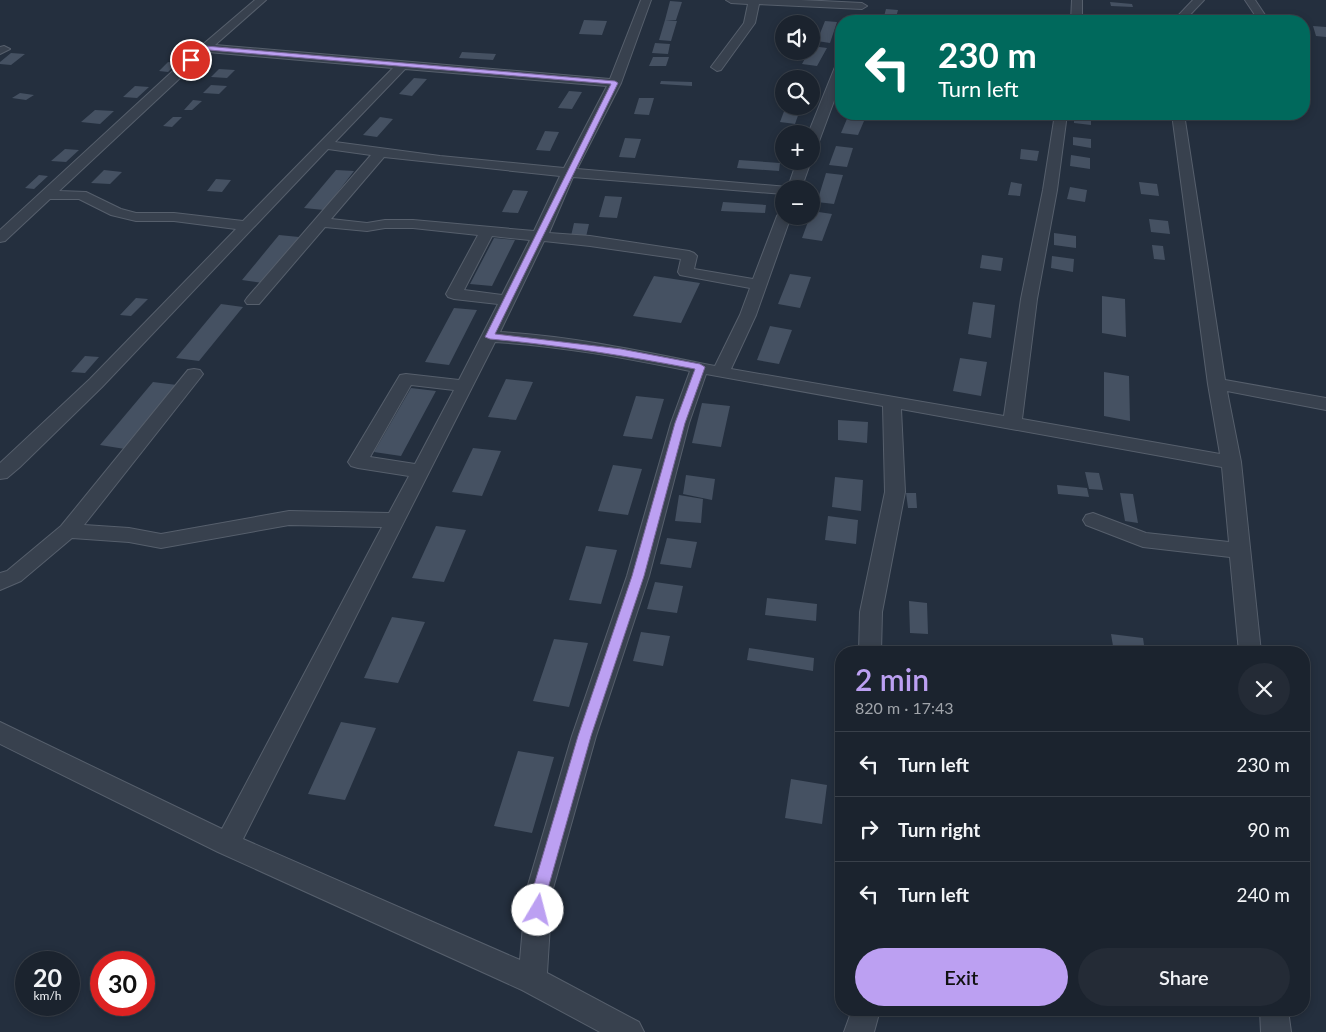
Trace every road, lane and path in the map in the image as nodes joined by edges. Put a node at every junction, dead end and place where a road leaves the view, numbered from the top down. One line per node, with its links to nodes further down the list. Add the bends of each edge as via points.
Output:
1 (261, 0): 12 (street)
2 (646, 0): 15 (street)
3 (732, 0): 7 (street)
4 (1077, 0): 9 (street)
5 (1199, 0): 10 (street)
6 (1250, 0): 11 (street)
7 (758, 1): 8 (street); 14 (street, via 749,23)
8 (862, 6)
9 (1077, 15)
10 (1184, 15)
11 (1260, 15)
12 (207, 48): 13 (street); 24 (street)
13 (403, 64): 15 (street); 20 (street)
14 (717, 67)
15 (615, 83): 22 (street)
16 (835, 83): 19 (street)
17 (1059, 120): 41 (street)
18 (1179, 120): 37 (street)
19 (818, 125)
20 (326, 145): 21 (street); 27 (street)
21 (380, 153): 22 (street); 25 (street)
22 (568, 174): 23 (street); 29 (street)
23 (775, 189)
24 (45, 196): 27 (street, via 81,195 116,212 136,217 174,217); 30 (street)
25 (321, 222): 28 (street, via 367,227 412,224); 32 (street)
26 (781, 225): 31 (street)
27 (246, 226): 43 (street, via 96,383)
28 (487, 231): 29 (street); 33 (street, via 454,294)
29 (540, 236): 31 (street, via 688,256 686,272); 33 (street)
30 (0, 238)
31 (760, 285): 35 (street)
32 (253, 300)
33 (508, 300): 34 (street)
34 (490, 337): 35 (street, via 621,352); 38 (street)
35 (711, 369): 39 (street); 54 (street, via 680,423 638,576 584,736 539,892)
36 (194, 374): 47 (street)
37 (1217, 384): 40 (street); 42 (street)
38 (465, 386): 44 (street); 44 (street, via 406,379 358,462)
39 (892, 402): 41 (street); 50 (street, via 895,492 871,612)
40 (1326, 404)
41 (1012, 423): 42 (street)
42 (1231, 462): 48 (street)
43 (4, 466)
44 (421, 470): 45 (street)
45 (395, 520): 47 (street, via 289,518 161,541 129,535); 53 (street)
46 (1093, 520): 48 (street, via 1143,540)
47 (68, 531): 49 (street, via 14,576)
48 (1240, 551): 51 (street)
49 (0, 582)
50 (870, 646)
51 (1249, 646)
52 (0, 732): 53 (street)
53 (227, 844): 54 (street)
54 (532, 980): 57 (street)
55 (864, 1016): 58 (street)
56 (1275, 1016): 59 (street)
57 (629, 1032)
58 (859, 1032)
59 (1276, 1032)

